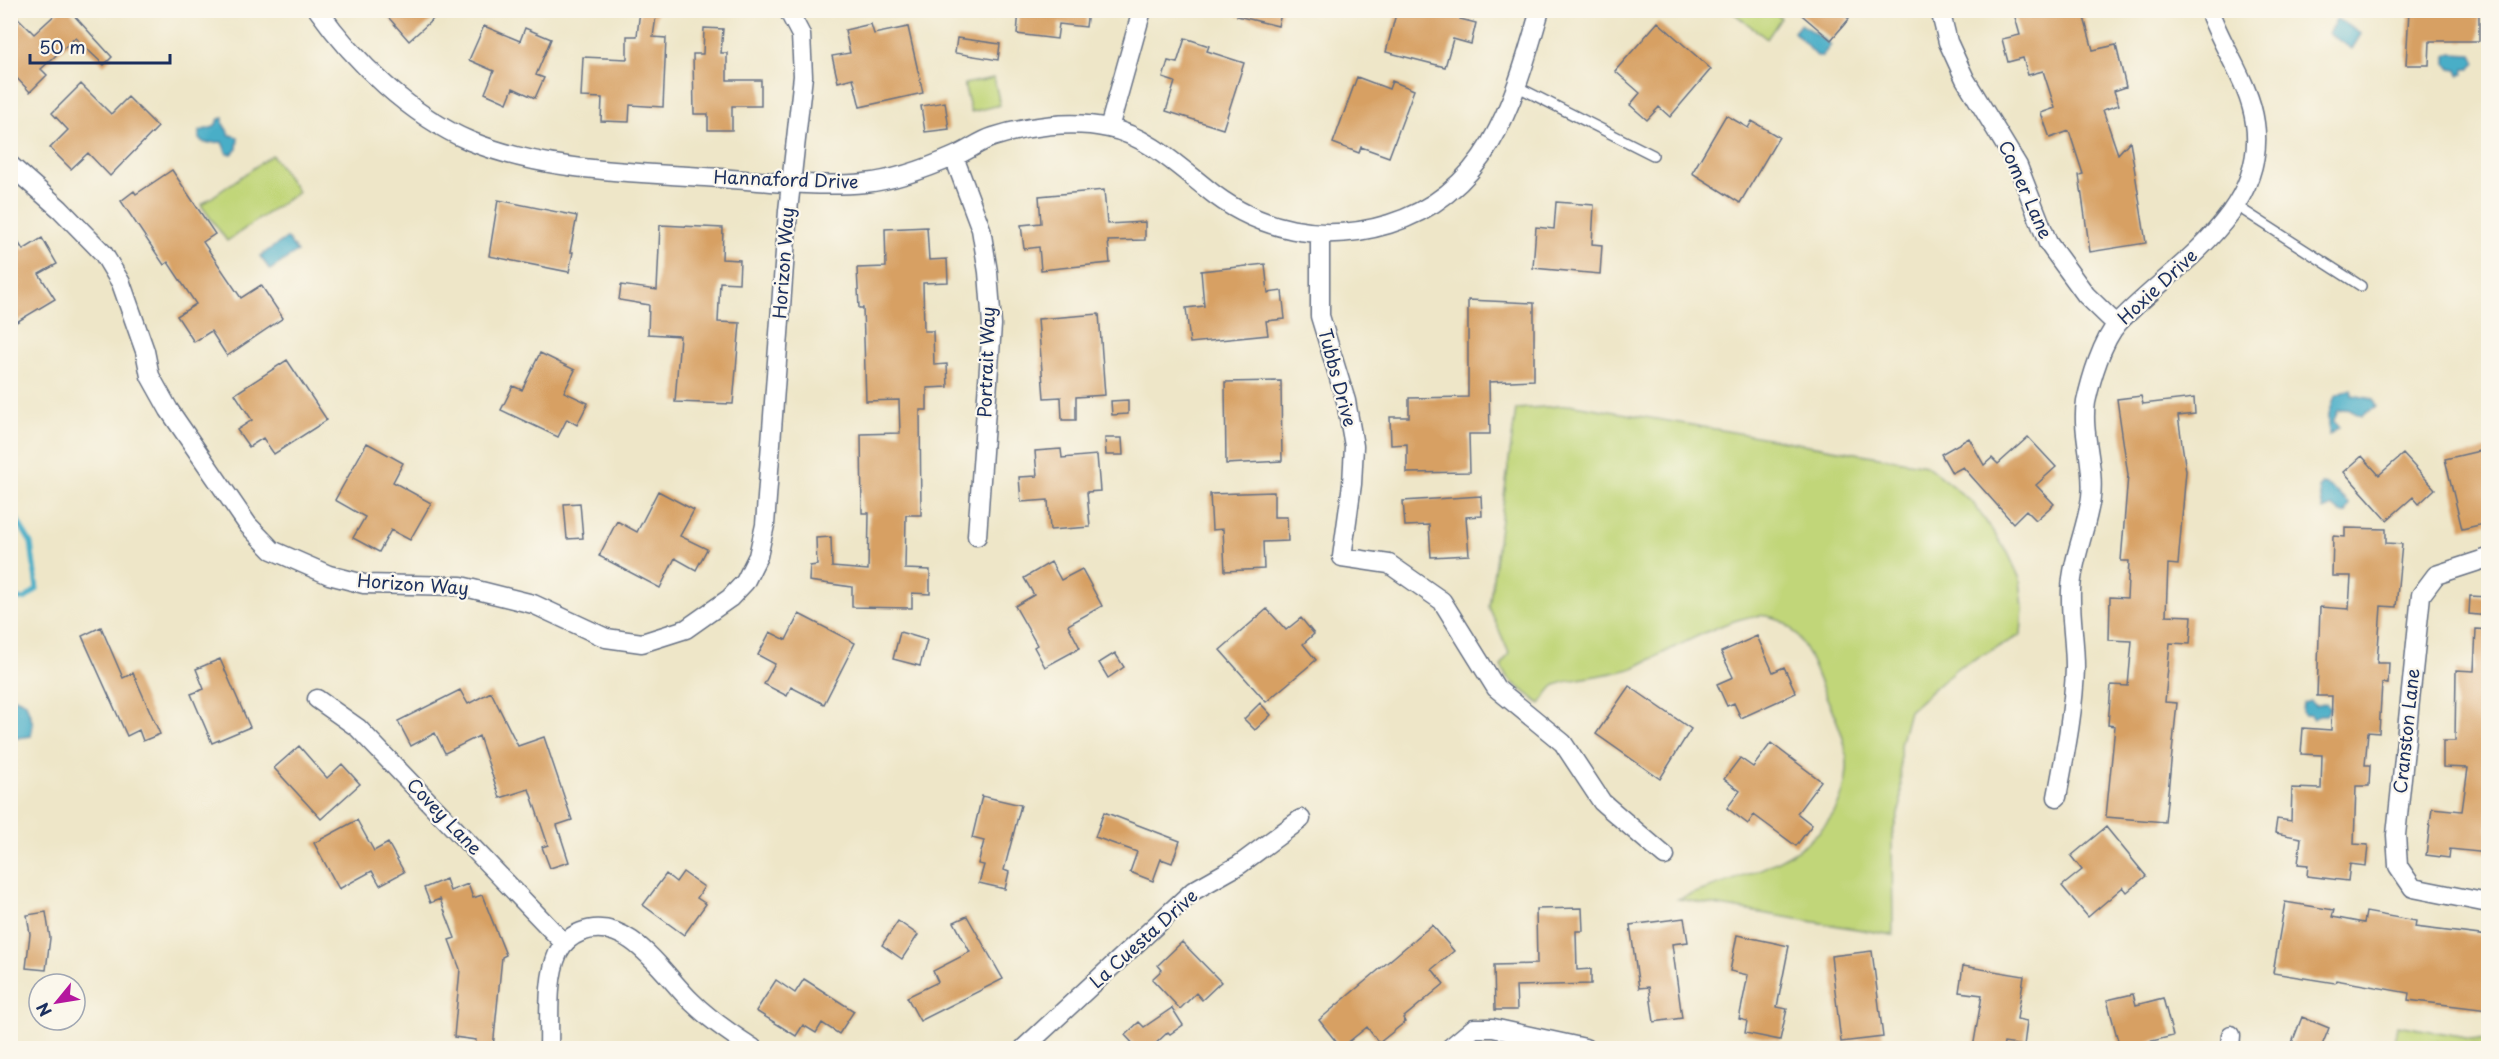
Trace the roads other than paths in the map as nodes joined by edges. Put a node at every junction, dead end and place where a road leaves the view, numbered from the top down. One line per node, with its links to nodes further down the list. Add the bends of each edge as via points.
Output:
1 (318, 10): 12 (street, Hannaford Drive, via 342,44 384,84 432,119 470,140 564,165)
2 (788, 10): 12 (street, Horizon Way, via 801,35 802,76)
3 (1142, 10): 8 (street)
4 (1540, 10): 7 (street, Hannaford Drive)
5 (1940, 10): 16 (street, Comer Lane, via 1948,42 1965,79 2018,166 2048,243 2086,295)
6 (2209, 10): 13 (street, Hoxie Drive, via 2247,95 2255,123 2256,152 2247,185)
7 (1516, 86): 9 (lane); 14 (street, Hannaford Drive, via 1488,151 1456,186 1435,202 1391,224)
8 (1109, 128): 10 (street, Hannaford Drive, via 1039,126 990,138); 14 (street, Hannaford Drive, via 1164,155 1224,202 1258,221)
9 (1653, 155)
10 (954, 157): 12 (street, Hannaford Drive, via 865,183); 17 (street, Portrait Way, via 981,230 992,325)
11 (10, 165): 12 (street, Horizon Way, via 103,253 121,283 150,376 169,410 248,525 272,550 329,575 364,585 461,586 532,604 606,638 642,643 686,629 730,598 745,582 758,556 765,525)
12 (790, 183)
13 (2235, 205): 15 (lane); 16 (street, Hoxie Drive, via 2173,276)
14 (1320, 234): 22 (street, Tubbs Drive, via 1320,316 1346,401 1354,446 1342,557 1389,564 1442,601 1496,688 1563,743 1602,802)
15 (2361, 286)
16 (2116, 324): 20 (street, Hoxie Drive, via 2095,366 2086,405 2091,496 2071,588 2075,667)
17 (977, 536)
18 (2488, 558): 23 (street, Cranston Lane, via 2436,574 2421,595 2396,835 2398,866 2413,888)
19 (317, 699): 24 (street, Covey Lane, via 358,728)
20 (2057, 796)
21 (1301, 819): 27 (street, La Cuesta Drive, via 1239,865 1193,891)
22 (1665, 856)
23 (2488, 903)
24 (564, 943): 25 (street, via 557,954 552,985); 26 (street, via 590,929 604,928 620,934 658,965 712,1021)
25 (549, 1048)
26 (753, 1048)
27 (1024, 1048)
28 (1450, 1048): 29 (street, via 1474,1028 1493,1028)
29 (1585, 1048)

